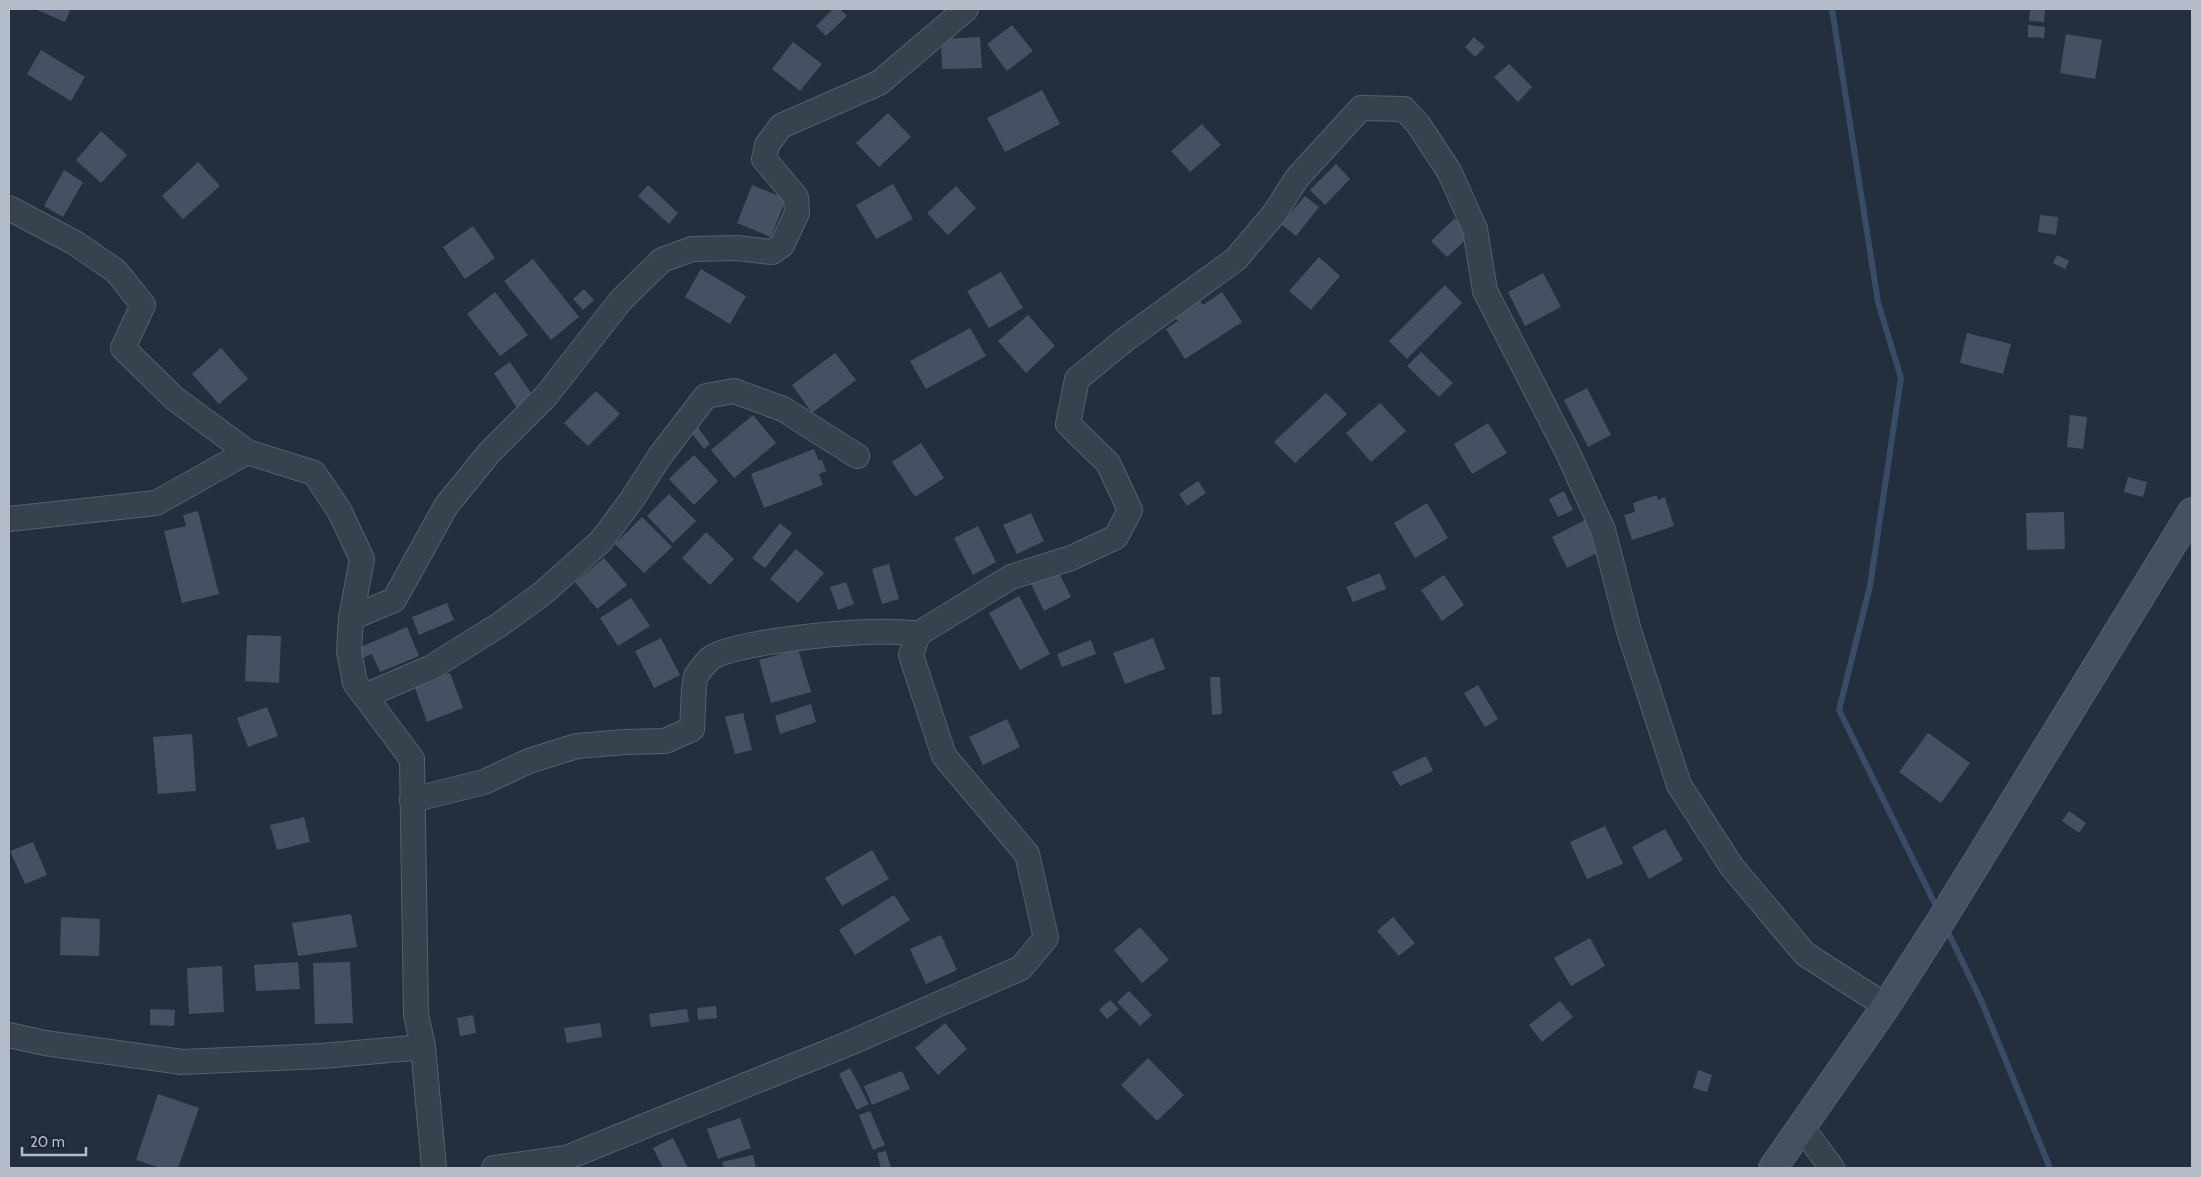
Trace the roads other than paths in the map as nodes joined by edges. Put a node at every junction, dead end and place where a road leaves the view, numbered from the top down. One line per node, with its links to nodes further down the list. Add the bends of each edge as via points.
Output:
1 (966, 9): 7 (street, via 879,83 781,126 768,145 764,159 796,197 797,213 782,245 772,252 737,248 692,249 662,260 621,300 546,396 489,453 446,506 394,600)
2 (9, 208): 3 (street, via 74,243 116,271 143,305 123,348 174,398)
3 (247, 452): 6 (street, via 156,503); 7 (street, via 314,473 339,510 362,559)
4 (857, 456): 9 (street, via 783,409 734,391 706,396 601,541 543,593 432,667)
5 (2192, 512): 11 (main road)
6 (9, 519)
7 (351, 618): 9 (street, via 349,651 355,683)
8 (918, 634): 10 (street, via 865,632 739,648 710,659 696,677 692,729 665,741 577,746 529,761 484,782); 11 (street, via 1011,577 1071,558 1116,537 1130,510 1108,463 1068,424 1077,379 1236,259 1274,214 1297,178 1361,108 1404,109 1418,124 1449,171 1475,229 1485,291 1567,451 1603,530 1629,631 1679,785 1732,867 1804,954); 16 (street, via 911,654 944,756 1027,854 1046,938 1021,968 850,1043 566,1158)
9 (365, 696): 10 (street, via 412,759)
10 (412, 800): 13 (street, via 416,1014)
11 (1886, 1006): 14 (main road)
12 (9, 1035): 13 (street, via 182,1062 322,1056)
13 (423, 1047): 15 (street)
14 (1802, 1126): 17 (main road); 18 (street)
15 (434, 1168)
16 (494, 1168)
17 (1773, 1168)
18 (1832, 1168)

